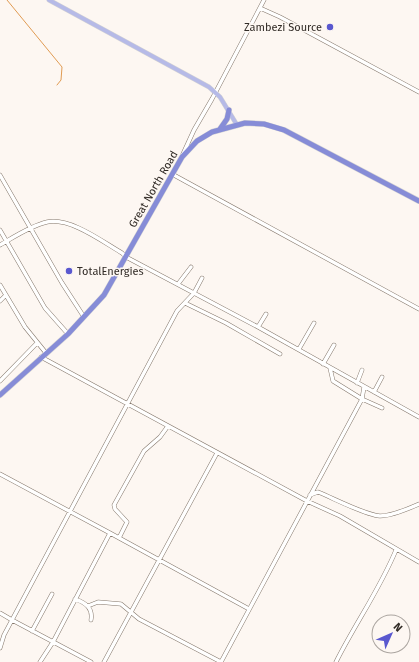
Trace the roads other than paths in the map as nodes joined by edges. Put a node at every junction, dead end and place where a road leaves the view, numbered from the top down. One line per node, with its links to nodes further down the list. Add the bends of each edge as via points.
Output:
1 (49, 0): 4 (main road, via 187,74)
2 (264, 0): 3 (street)
3 (260, 8): 4 (street); 5 (street)
4 (215, 92): 6 (main road); 9 (street)
5 (419, 92)
6 (229, 110): 7 (main road); 8 (highway)
7 (237, 125): 8 (highway, Great North Road); 12 (highway, Great North Road, via 264,124 284,130)
8 (220, 129): 9 (highway, Great North Road, via 204,136)
9 (182, 157): 10 (highway, Great North Road)
10 (172, 174): 17 (highway, Great North Road); 26 (street)
11 (0, 175): 13 (street)
12 (419, 201)
13 (32, 228): 15 (street); 17 (street, via 47,222 64,222); 28 (street)
14 (0, 230): 15 (street)
15 (6, 242): 16 (street); 31 (street, via 45,308)
16 (0, 245)
17 (126, 257): 20 (street); 28 (highway, Great North Road, via 104,295)
18 (191, 267): 20 (street)
19 (202, 278): 22 (street)
20 (178, 284): 22 (street)
21 (0, 285): 23 (street)
22 (194, 293): 25 (street); 30 (street)
23 (6, 295): 24 (street); 32 (street)
24 (0, 300)
25 (185, 303): 36 (street); 48 (street, via 177,312)
26 (419, 309)
27 (266, 314): 30 (street)
28 (84, 317): 31 (highway, Great North Road)
29 (314, 323): 34 (street)
30 (258, 327): 34 (street)
31 (68, 334): 35 (highway, Great North Road)
32 (37, 342): 35 (street); 42 (street)
33 (334, 346): 38 (street)
34 (299, 349): 38 (street)
35 (46, 353): 37 (highway, Great North Road)
36 (280, 354)
37 (41, 358): 46 (highway, Great North Road); 48 (street)
38 (323, 364): 39 (street)
39 (330, 368): 43 (street); 47 (street, via 333,381)
40 (362, 370): 43 (street)
41 (382, 377): 45 (street)
42 (0, 381)
43 (357, 383): 44 (street)
44 (364, 387): 45 (street); 47 (street)
45 (374, 392): 50 (street)
46 (0, 395)
47 (362, 399): 49 (street); 54 (street)
48 (127, 405): 51 (street); 57 (street)
49 (382, 408)
50 (419, 417)
51 (168, 426): 52 (street); 59 (street, via 144,451 114,505 127,522)
52 (217, 453): 55 (street); 61 (street)
53 (0, 474): 57 (street)
54 (310, 495): 55 (street); 56 (street, via 318,492 380,516)
55 (307, 501): 60 (street, via 340,516); 66 (street)
56 (419, 504)
57 (70, 513): 58 (street); 69 (street)
58 (110, 533): 59 (street); 64 (street)
59 (119, 538): 61 (street)
60 (396, 550): 62 (street); 77 (street, via 385,575)
61 (160, 560): 66 (street); 67 (street)
62 (419, 562)
63 (52, 594): 71 (street)
64 (75, 599): 65 (street); 72 (street)
65 (88, 606): 67 (street, via 98,602 115,602); 70 (street)
66 (249, 609): 67 (street, via 221,662 139,619)
67 (132, 612): 76 (street)
68 (0, 613): 69 (street)
69 (12, 620): 71 (street); 73 (street)
70 (91, 620)
71 (32, 631): 72 (street)
72 (53, 642): 74 (street); 75 (street)
73 (0, 648)
74 (40, 662)
75 (91, 662)
76 (104, 662)
77 (336, 662)

